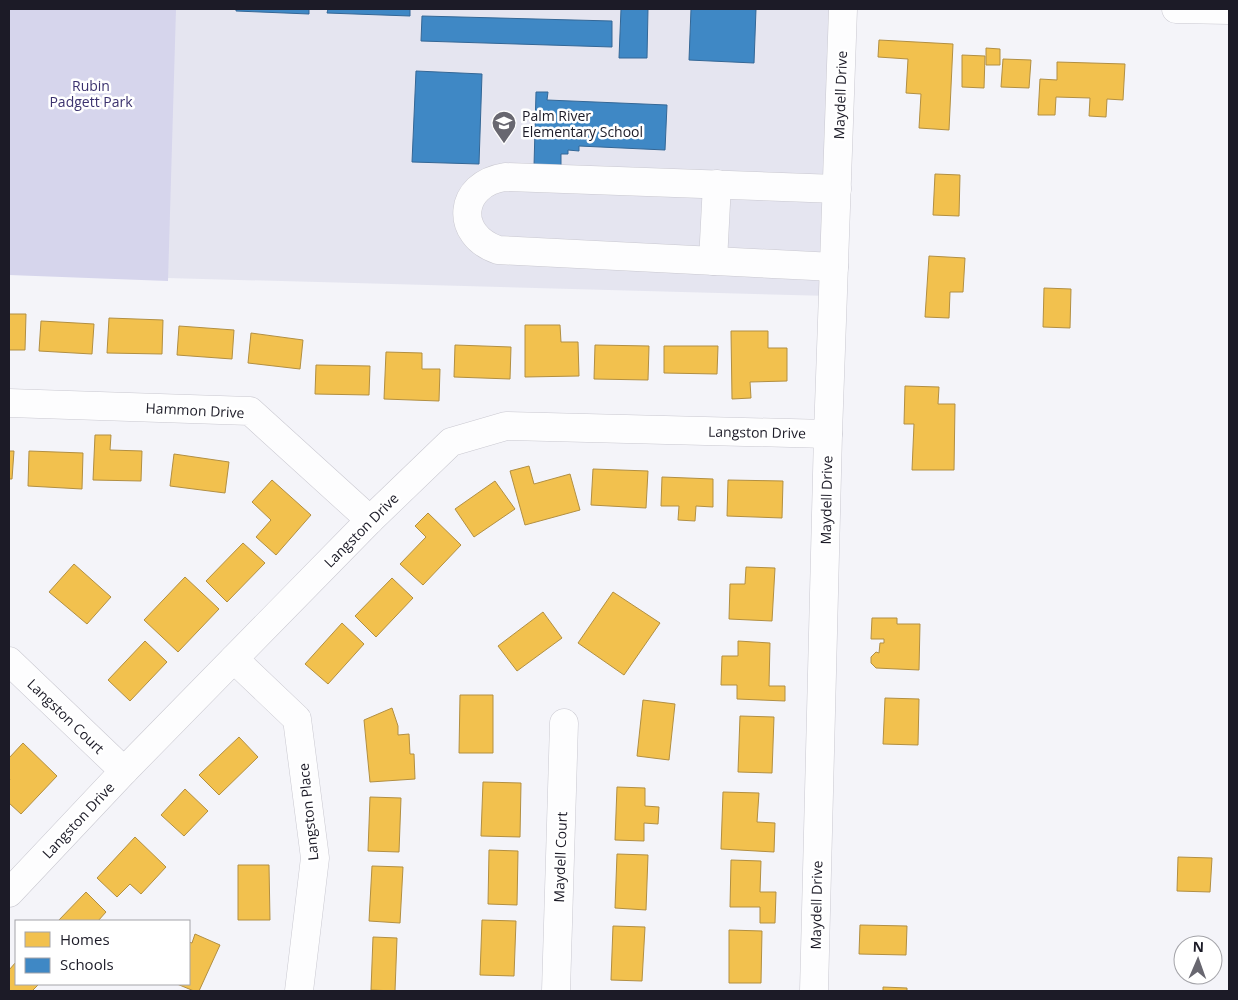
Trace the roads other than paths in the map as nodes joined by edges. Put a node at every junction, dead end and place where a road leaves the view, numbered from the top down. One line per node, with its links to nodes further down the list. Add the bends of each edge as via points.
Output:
1 (843, 9): 5 (street, Maydell Drive)
2 (1176, 9): 3 (street)
3 (1229, 10)
4 (717, 184): 5 (street); 6 (street); 6 (street, via 505,177 477,188 466,212 476,236 487,247 498,250)
5 (836, 189): 7 (street, Maydell Drive)
6 (714, 261): 7 (street)
7 (834, 267): 9 (street, Maydell Drive)
8 (9, 403): 10 (street, Hammon Drive, via 250,411)
9 (828, 434): 10 (street, Langston Drive, via 506,426 451,442); 18 (street, Maydell Drive)
10 (370, 520): 11 (street, Langston Drive)
11 (234, 659): 14 (street, Langston Drive); 16 (street, Langston Place, via 297,719 315,858)
12 (9, 660): 14 (street, Langston Court)
13 (564, 723): 17 (street, Maydell Court)
14 (124, 771): 15 (street, Langston Drive)
15 (9, 893)
16 (298, 991)
17 (556, 991)
18 (814, 991)

